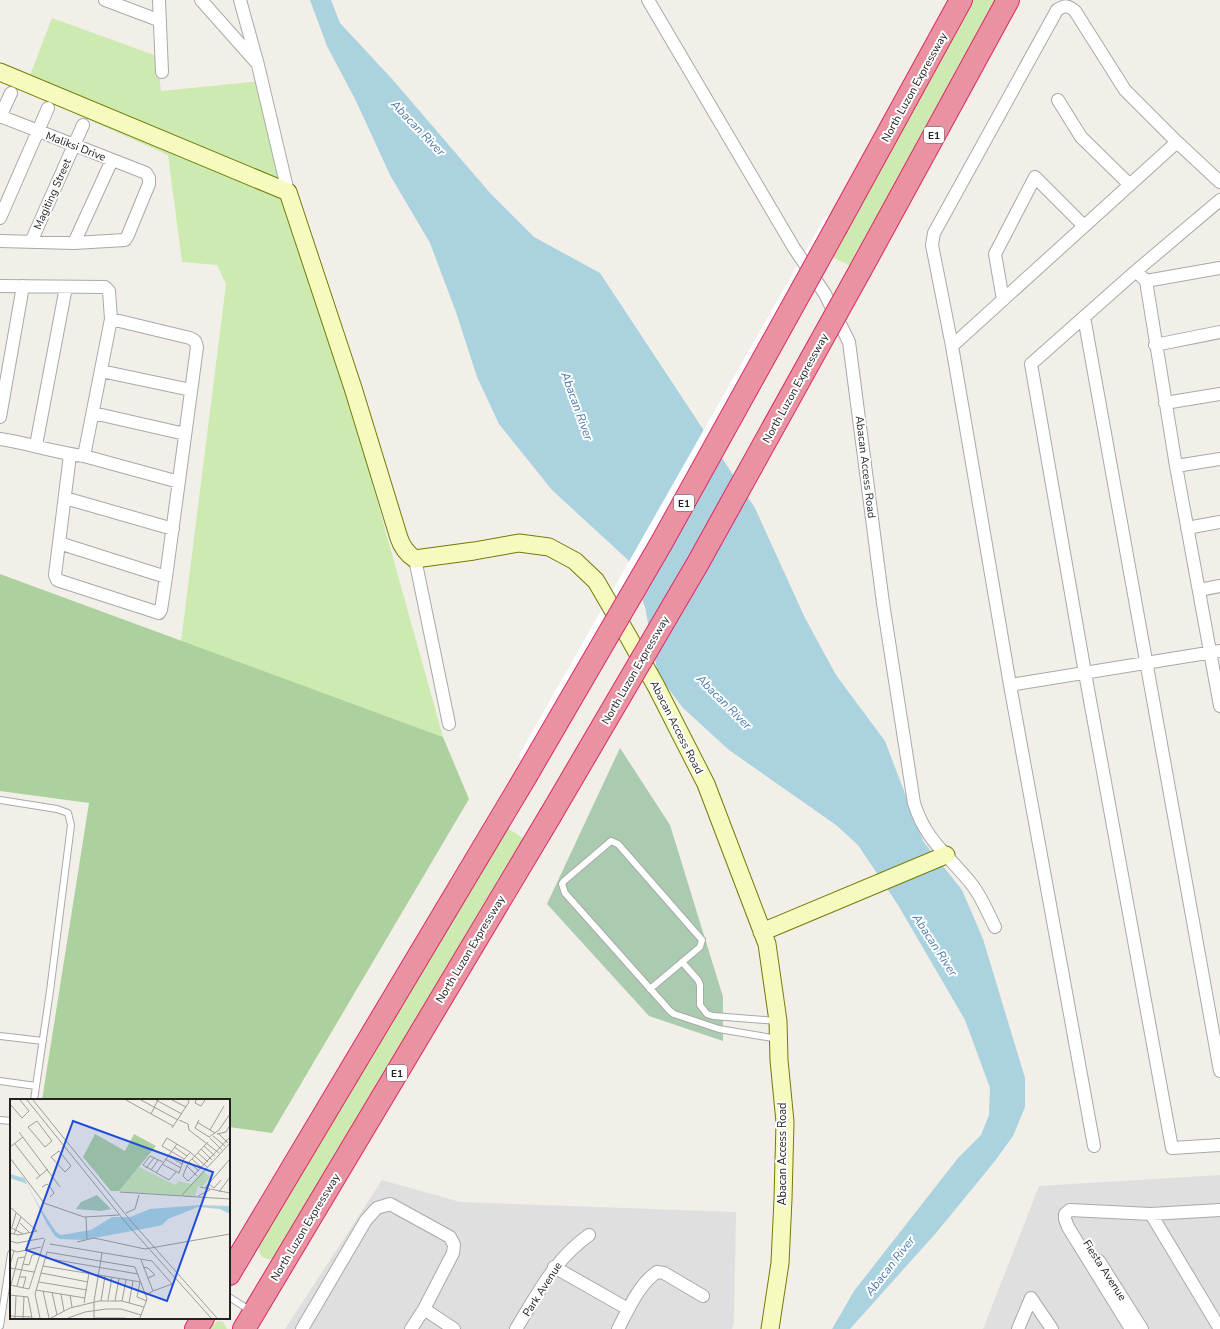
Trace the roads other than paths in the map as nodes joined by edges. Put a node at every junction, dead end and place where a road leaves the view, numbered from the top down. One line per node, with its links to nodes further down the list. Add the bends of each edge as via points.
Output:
1 (159, 0): 8 (street)
2 (201, 0): 9 (street)
3 (240, 0): 9 (street)
4 (648, 0): 72 (street, Abacan Access Road, via 794,248 825,294 850,342 883,603 914,803 922,826)
5 (961, 0): 95 (highway, North Luzon Expressway / E1, bridge, via 662,542 526,776)
6 (1008, 0): 101 (highway, North Luzon Expressway / E1, bridge, via 698,563)
7 (113, 1): 8 (street)
8 (158, 20): 11 (street)
9 (258, 65): 23 (street)
10 (0, 72): 23 (street)
11 (162, 72)
12 (11, 93): 15 (street)
13 (1058, 100): 22 (street, via 1081,137)
14 (48, 108): 17 (street)
15 (0, 116): 17 (street, Maliksi Drive)
16 (83, 125): 19 (street, Magiting Street)
17 (38, 131): 19 (street, Maliksi Drive); 25 (street)
18 (1177, 142): 21 (street); 22 (street); 41 (street, via 1125,90 1075,11 1064,5 1057,10 934,233 932,245)
19 (74, 145): 20 (street, Maliksi Drive); 28 (street, Magiting Street)
20 (112, 160): 29 (street); 29 (street, Maliksi Drive, via 146,173 149,178 149,184 128,235 125,240)
21 (1220, 182)
22 (1130, 185): 26 (street)
23 (288, 192): 61 (street, via 351,381 402,547)
24 (1220, 200): 31 (street)
25 (0, 218)
26 (1084, 226): 36 (street); 36 (street, via 1035,177 995,254)
27 (0, 241): 28 (street)
28 (31, 242): 29 (street)
29 (74, 243)
30 (1220, 268): 32 (street)
31 (1136, 271): 32 (street); 37 (street)
32 (1146, 281): 40 (street)
33 (0, 286): 34 (street)
34 (23, 286): 35 (street); 47 (street)
35 (66, 287): 38 (street, via 105,288 111,296); 50 (street)
36 (1003, 300): 41 (street)
37 (1084, 317): 66 (street); 67 (street, via 1031,364)
38 (111, 319): 42 (street); 43 (street, via 195,341 197,346)
39 (1220, 332): 40 (street)
40 (1155, 345): 45 (street)
41 (952, 346): 68 (street)
42 (101, 371): 43 (street); 46 (street)
43 (191, 390): 48 (street)
44 (1220, 394): 45 (street)
45 (1165, 403): 54 (street)
46 (93, 414): 48 (street); 52 (street)
47 (0, 418)
48 (185, 434): 55 (street)
49 (0, 439): 50 (street)
50 (36, 445): 51 (street)
51 (70, 455): 52 (street); 56 (street)
52 (84, 456): 55 (street)
53 (1220, 459): 54 (street)
54 (1176, 466): 58 (street)
55 (179, 482): 59 (street)
56 (65, 498): 59 (street); 60 (street)
57 (1220, 522): 58 (street)
58 (1187, 528): 64 (street)
59 (173, 529): 62 (street)
60 (60, 543): 62 (street); 62 (street, via 55,575 57,580 155,613 161,610)
61 (415, 559): 70 (street); 74 (street, Abacan Access Road, via 519,542 549,547 576,561 596,581 656,686 706,784)
62 (166, 576)
63 (1220, 586): 64 (street)
64 (1199, 590): 65 (street)
65 (1215, 652): 66 (street); 69 (street)
66 (1145, 663): 67 (street); 81 (street)
67 (1085, 673): 68 (street); 87 (street, via 1172,1148)
68 (1010, 685): 88 (street)
69 (1220, 706)
70 (449, 724)
71 (0, 800): 80 (lane, via 57,809 68,813 71,825)
72 (943, 856): 73 (street, Abacan Access Road, via 973,886); 74 (street)
73 (995, 926)
74 (762, 932): 77 (street, Abacan Access Road, via 767,944)
75 (682, 962): 76 (lane); 76 (lane, via 700,947 701,937 618,844 611,841 564,881 563,888); 77 (lane, via 698,980 700,1005 707,1014)
76 (650, 989): 79 (lane, via 679,1017 719,1029)
77 (778, 1021): 79 (street, Abacan Access Road)
78 (0, 1036): 80 (lane)
79 (779, 1039): 111 (street, Abacan Access Road, via 778,1060 785,1122 783,1199 780,1263)
80 (43, 1040): 83 (lane)
81 (1220, 1071)
82 (0, 1081): 83 (lane)
83 (36, 1086): 84 (lane)
84 (34, 1099)
85 (0, 1120): 86 (lane)
86 (10, 1121)
87 (1220, 1145)
88 (1094, 1146)
89 (1217, 1210): 90 (street); 91 (street)
90 (1151, 1214): 102 (street, Fiesta Avenue, via 1067,1215); 103 (street)
91 (1220, 1221)
92 (589, 1235): 94 (street, Park Avenue, via 569,1250)
93 (10, 1261): 104 (lane)
94 (554, 1268): 99 (street); 109 (street, Park Avenue)
95 (230, 1272)
96 (703, 1296): 99 (street, via 664,1273 657,1272 650,1276)
97 (230, 1297): 101 (lane)
98 (424, 1309): 106 (street, via 453,1253 454,1245 450,1237 390,1204 377,1208 366,1220); 107 (street); 108 (street)
99 (628, 1309): 110 (street)
100 (202, 1319): 105 (highway)
101 (249, 1321)
102 (1130, 1322): 114 (street, Fiesta Avenue)
103 (1218, 1324)
104 (0, 1326)
105 (196, 1329)
106 (302, 1329)
107 (411, 1329)
108 (454, 1329)
109 (516, 1329)
110 (618, 1329)
111 (770, 1329)
112 (1018, 1329): 113 (street, via 1031,1298)
113 (1052, 1329)
114 (1142, 1329)

